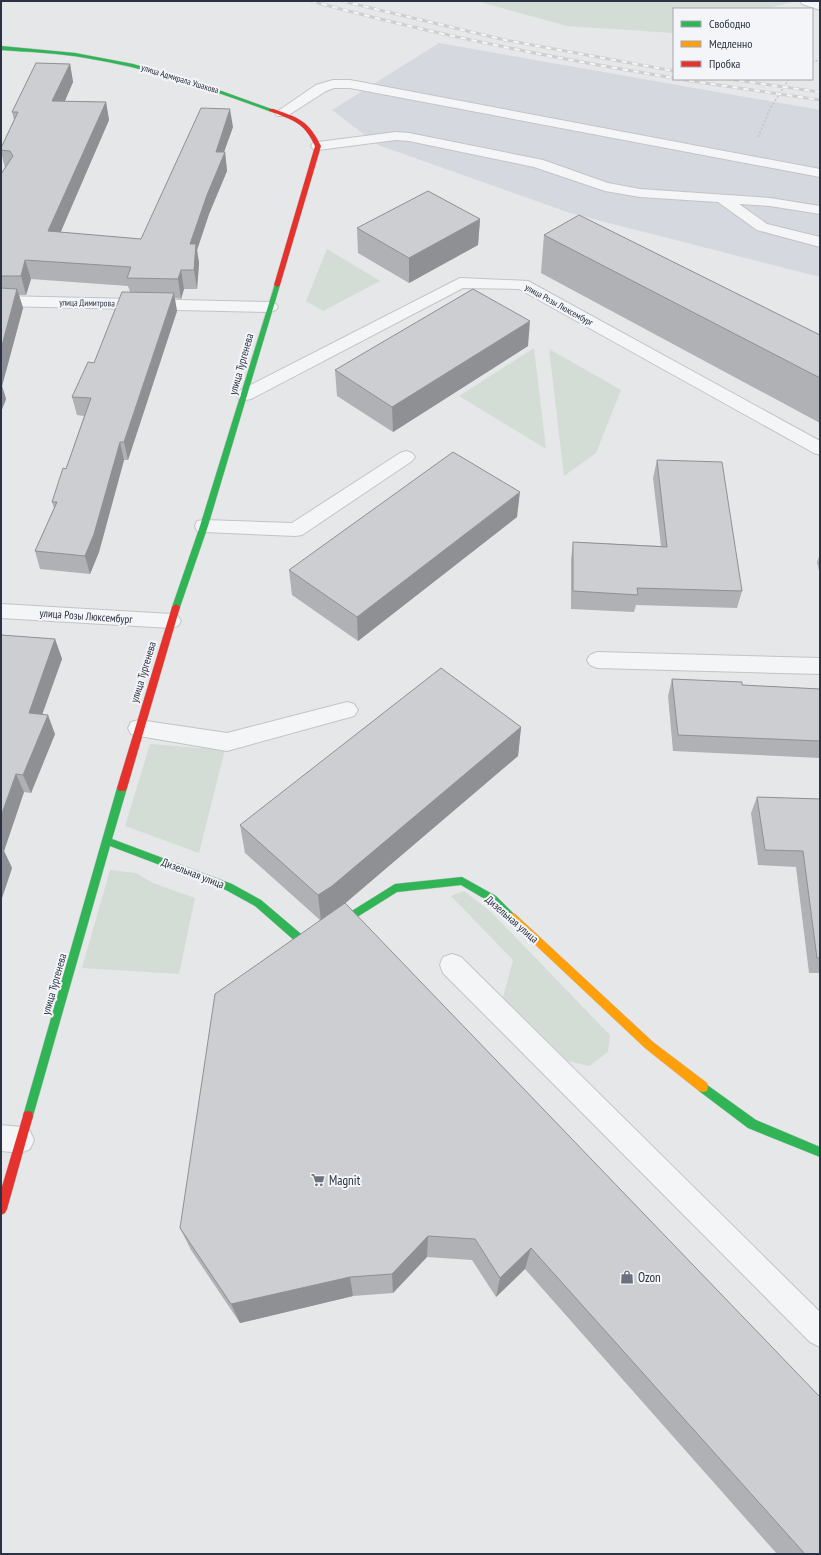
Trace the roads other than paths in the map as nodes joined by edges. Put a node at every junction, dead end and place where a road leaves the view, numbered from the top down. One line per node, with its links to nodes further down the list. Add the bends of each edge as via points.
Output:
1 (806, 1): 2 (street)
2 (820, 6)
3 (1, 48): 4 (street, улица Адмирала Ушакова, via 85,56 149,68)
4 (282, 113): 5 (street, улица Адмирала Ушакова, via 303,122 311,130); 6 (street, via 321,88 333,84 350,84)
5 (318, 146): 7 (street, via 396,136 409,137 538,164 605,187 640,193); 11 (street, улица Тургенева)
6 (820, 173)
7 (722, 198): 8 (street); 9 (street, via 762,227)
8 (820, 210)
9 (820, 242)
10 (1, 301): 11 (street, улица Димитрова)
11 (270, 307): 12 (street, улица Тургенева)
12 (245, 395): 13 (street, улица Розы Люксембург, via 460,283 522,284); 15 (street, улица Тургенева)
13 (820, 449)
14 (406, 457): 15 (street, via 295,530)
15 (204, 526): 17 (street, улица Тургенева)
16 (1, 611): 17 (street, улица Розы Люксембург)
17 (171, 621): 21 (street, улица Тургенева)
18 (597, 660): 19 (street)
19 (820, 666)
20 (347, 710): 21 (street, via 227,742)
21 (138, 728): 22 (street, улица Тургенева)
22 (108, 841): 24 (street, улица Тургенева); 25 (street, Дизельная улица, via 229,887 258,903 306,945 395,888 462,881 493,899 649,1045 752,1124)
23 (452, 965): 27 (street)
24 (11, 1139): 26 (street, улица Тургенева)
25 (820, 1152)
26 (1, 1209)
27 (820, 1332)

